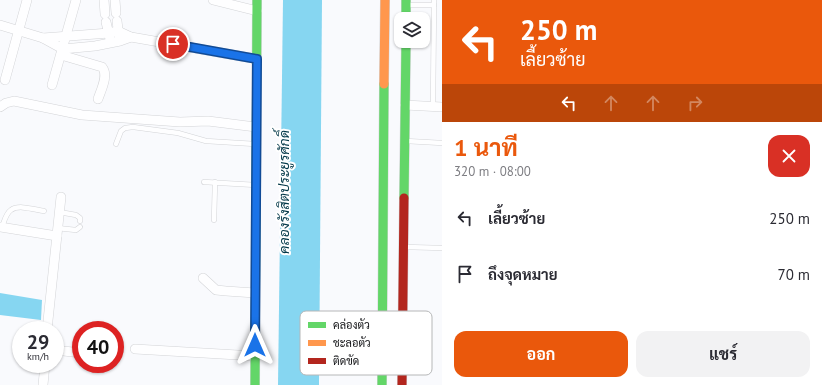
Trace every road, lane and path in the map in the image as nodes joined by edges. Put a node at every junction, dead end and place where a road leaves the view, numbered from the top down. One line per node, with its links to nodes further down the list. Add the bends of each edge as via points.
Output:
1 (27, 0): 12 (street)
2 (76, 0): 14 (street)
3 (104, 0): 13 (street, via 106,18)
4 (116, 0): 13 (street, via 117,17)
5 (213, 0): 10 (street)
6 (257, 0): 10 (main road)
7 (385, 0): 22 (main road)
8 (406, 2): 9 (lane)
9 (434, 2): 26 (lane)
10 (257, 11): 19 (main road)
11 (0, 25): 12 (street)
12 (19, 31): 16 (street); 20 (street)
13 (113, 35): 14 (street); 15 (street); 15 (street, via 120,41); 18 (street, via 95,46)
14 (66, 37): 16 (street); 18 (street)
15 (131, 37): 19 (street)
16 (43, 38): 18 (street)
17 (404, 48): 22 (main road)
18 (62, 52): 21 (street); 23 (street, via 105,70)
19 (257, 59): 27 (main road)
20 (5, 80)
21 (52, 85)
22 (395, 87): 24 (main road); 47 (main road)
23 (98, 99)
24 (405, 105): 26 (street); 28 (main road)
25 (0, 107): 27 (street, via 14,101 82,115 180,122 222,122)
26 (438, 107)
27 (256, 127): 31 (main road)
28 (405, 141): 29 (lane); 43 (main road)
29 (442, 143)
30 (116, 144): 31 (lane, via 121,131 133,127 178,133 206,141)
31 (256, 144): 34 (main road)
32 (204, 182): 33 (lane)
33 (215, 182): 34 (lane); 38 (lane)
34 (256, 185): 46 (main road)
35 (61, 197): 37 (street)
36 (44, 211): 40 (lane, via 14,208 10,210)
37 (59, 212): 39 (lane, via 76,215); 42 (street)
38 (214, 220)
39 (80, 221)
40 (1, 227): 42 (street)
41 (80, 227): 42 (lane, via 76,230)
42 (57, 232): 49 (street)
43 (403, 247): 44 (lane); 48 (main road)
44 (442, 248)
45 (203, 278): 46 (street, via 216,290)
46 (255, 293): 51 (main road)
47 (385, 311)
48 (403, 311)
49 (48, 321)
50 (135, 349): 51 (street)
51 (255, 356): 56 (main road)
52 (44, 373): 55 (street)
53 (382, 375): 57 (main road)
54 (402, 375): 58 (main road)
55 (43, 385)
56 (255, 385)
57 (382, 385)
58 (402, 385)

